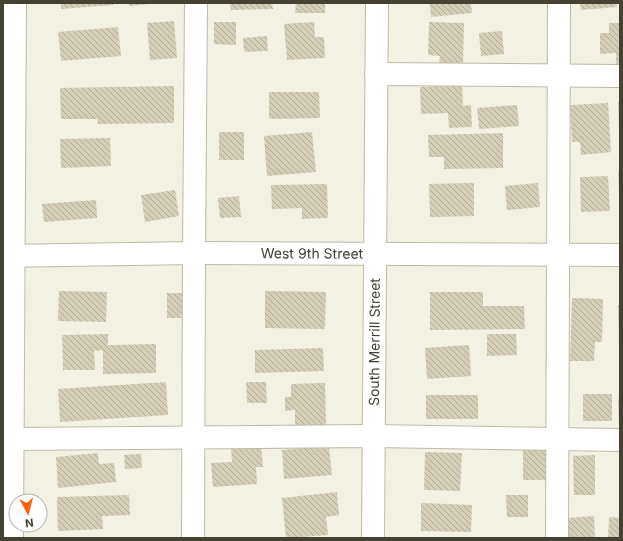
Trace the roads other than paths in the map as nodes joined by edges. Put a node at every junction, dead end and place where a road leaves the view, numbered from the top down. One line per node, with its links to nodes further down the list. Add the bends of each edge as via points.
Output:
1 (15, 3): 5 (street)
2 (196, 3): 9 (street)
3 (377, 3): 6 (street, South Merrill Street)
4 (559, 3): 7 (street)
5 (9, 74): 13 (street)
6 (376, 74): 7 (street); 10 (street, South Merrill Street)
7 (558, 76): 8 (street); 11 (street)
8 (620, 76)
9 (194, 253): 10 (street, West 9th Street); 13 (street, West 9th Street); 15 (street)
10 (376, 254): 11 (street, West 9th Street); 14 (street, South Merrill Street)
11 (558, 255): 12 (street, West 9th Street); 17 (street)
12 (620, 255)
13 (8, 256): 16 (street)
14 (374, 436): 15 (street); 17 (street); 21 (street, South Merrill Street)
15 (193, 438): 16 (street); 20 (street)
16 (13, 439): 19 (street)
17 (557, 440): 18 (street); 22 (street)
18 (620, 440)
19 (12, 538)
20 (193, 538)
21 (374, 538)
22 (557, 538)

